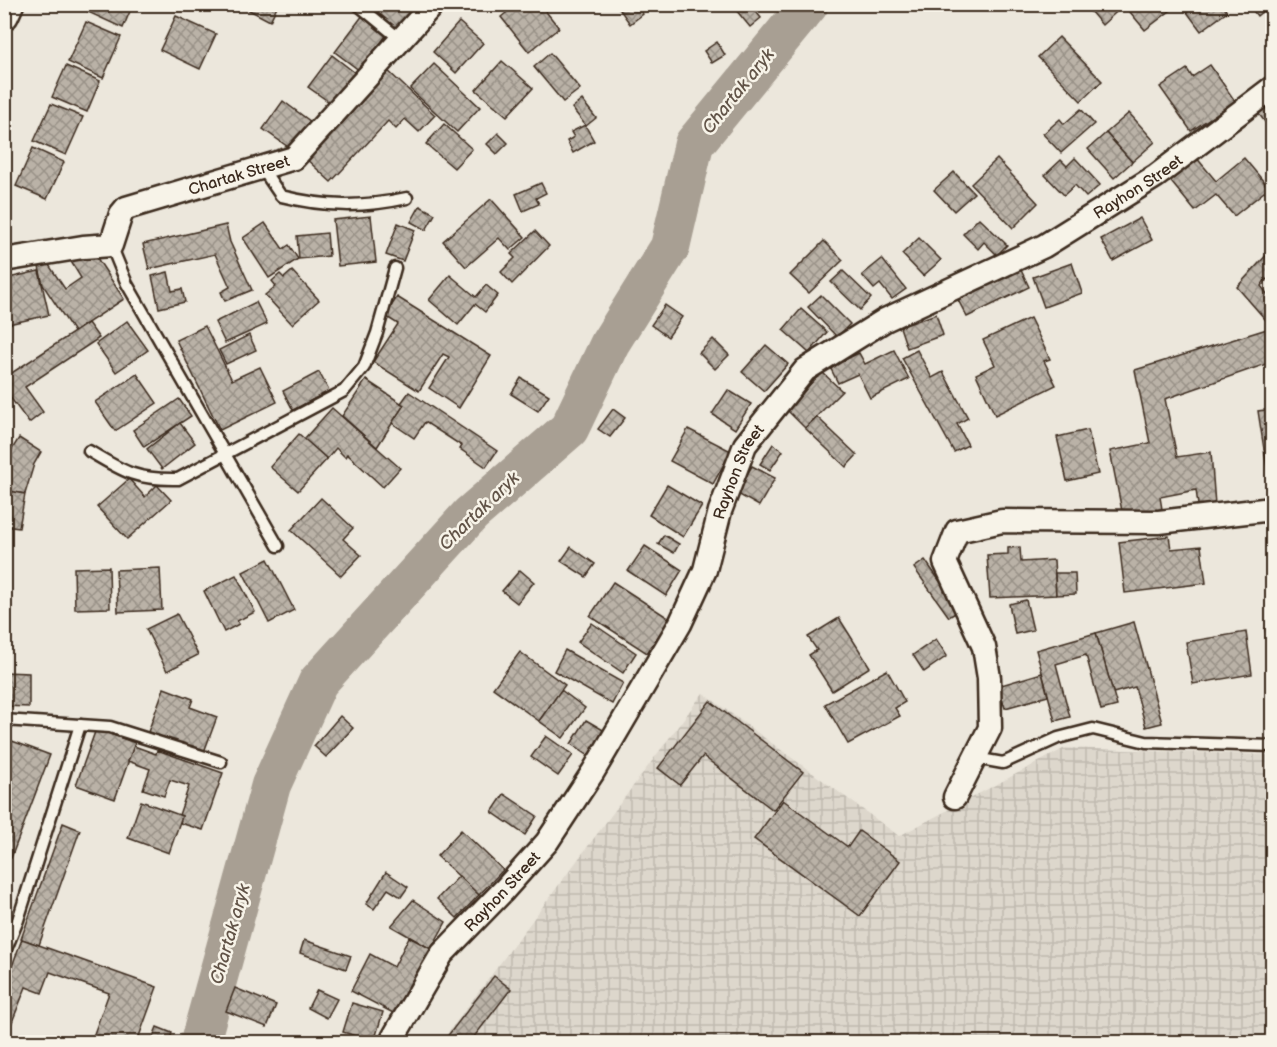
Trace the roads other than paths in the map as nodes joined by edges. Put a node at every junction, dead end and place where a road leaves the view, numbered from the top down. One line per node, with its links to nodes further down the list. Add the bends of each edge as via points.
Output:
1 (9, 4): 4 (street)
2 (357, 4): 5 (lane)
3 (433, 4): 5 (street, Chartak Street)
4 (4, 15)
5 (401, 40): 7 (street, Chartak Street, via 294,158)
6 (1272, 88): 23 (street, Rayhon Street, via 1156,176 1044,246 885,320 805,370 745,445 720,511 705,570 685,614 593,772 546,842 442,954)
7 (262, 168): 8 (lane, via 281,196 303,202 334,206); 9 (street, Chartak Street, via 126,208)
8 (407, 198)
9 (111, 245): 10 (street); 13 (lane, via 127,284)
10 (4, 260)
11 (395, 268): 13 (lane, via 364,367 344,392)
12 (89, 451): 13 (lane, via 125,473 154,480 178,479)
13 (225, 453): 15 (lane)
14 (1272, 508): 19 (street, via 1159,522 1002,520 957,531 945,562 984,647 989,678 990,728)
15 (278, 546)
16 (4, 720): 17 (lane)
17 (80, 725): 20 (lane, via 110,727); 22 (lane)
18 (1272, 746): 19 (lane, via 1146,742 1093,729 1058,738 1003,763)
19 (975, 758): 21 (street)
20 (220, 762)
21 (955, 797)
22 (4, 954)
23 (393, 1038)

